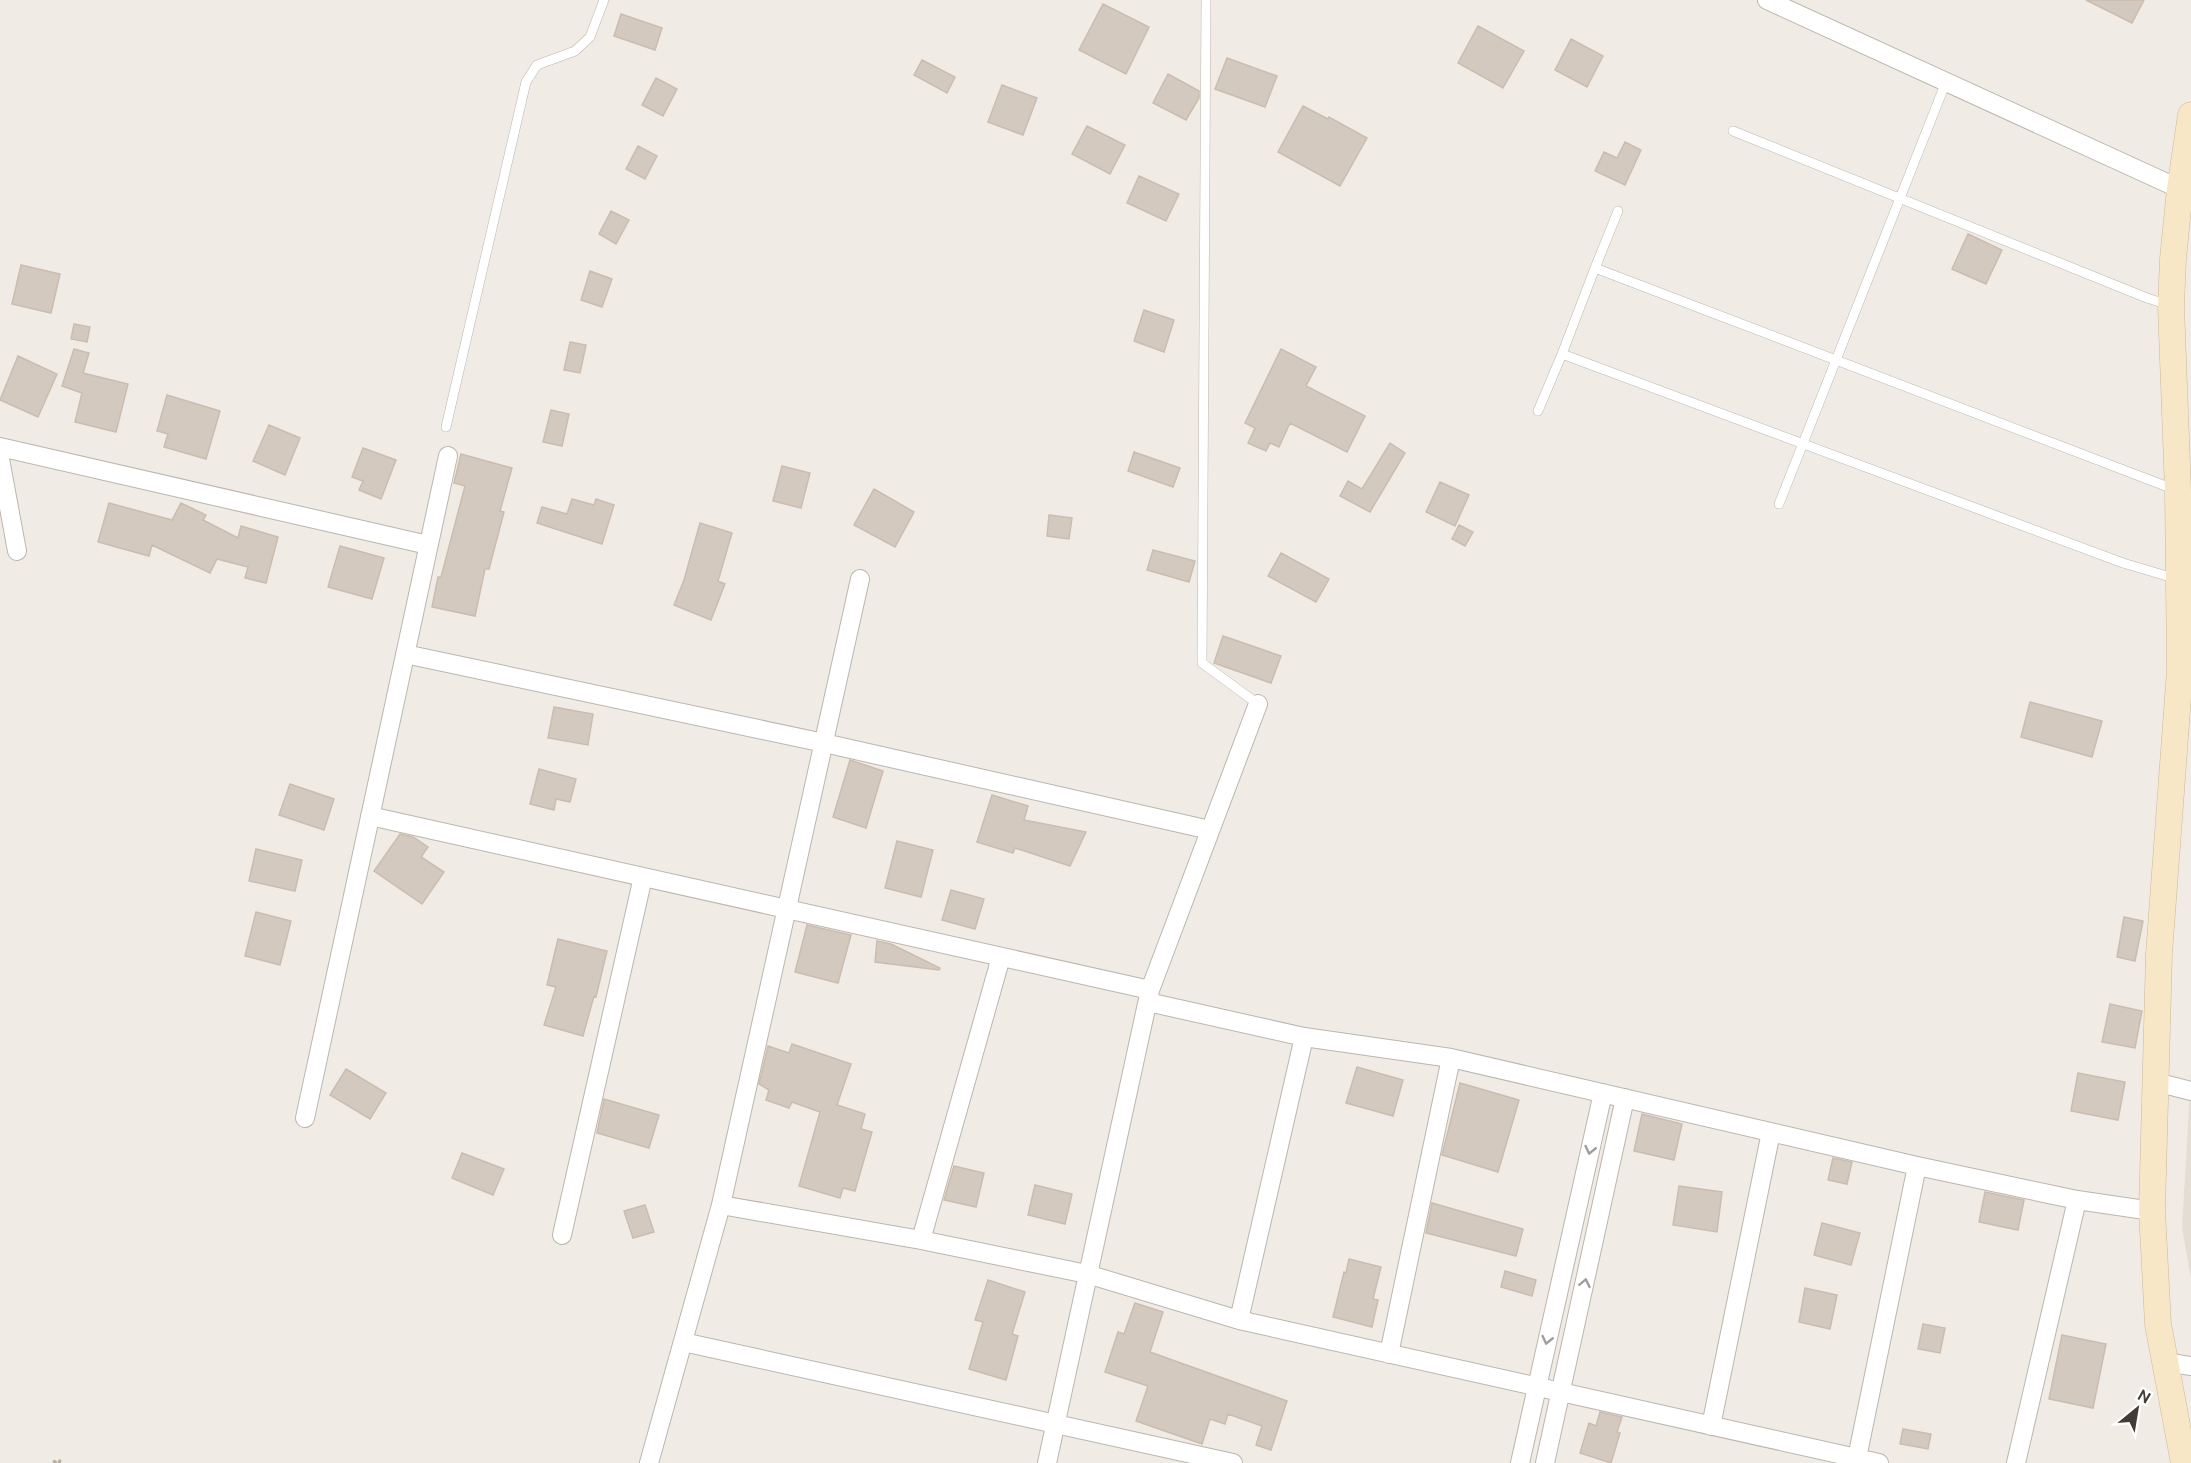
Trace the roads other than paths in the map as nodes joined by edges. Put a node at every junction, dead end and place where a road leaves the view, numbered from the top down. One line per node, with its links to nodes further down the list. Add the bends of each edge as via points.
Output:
1 (604, 0): 16 (lane, via 590,37 575,51 537,65 526,82)
2 (1206, 0): 28 (lane, via 1202,663)
3 (1767, 0): 4 (street)
4 (1946, 82): 7 (street); 8 (lane)
5 (2191, 115): 7 (street)
6 (1733, 130): 8 (lane)
7 (2180, 189): 11 (street)
8 (1900, 198): 11 (lane); 13 (lane)
9 (1618, 211): 10 (lane)
10 (1595, 268): 12 (lane); 13 (lane)
11 (2171, 306): 15 (street)
12 (1562, 354): 14 (lane); 17 (lane)
13 (1836, 360): 17 (lane); 21 (lane)
14 (1538, 411)
15 (2183, 426): 21 (street)
16 (446, 428)
17 (1803, 444): 22 (lane); 26 (lane, via 2123,563)
18 (0, 447): 23 (street)
19 (448, 456): 23 (street)
20 (0, 459): 24 (street)
21 (2178, 490): 26 (street)
22 (1779, 504)
23 (428, 544): 27 (street)
24 (17, 551)
25 (860, 579): 29 (street)
26 (2180, 580): 38 (street, via 2180,670 2159,954)
27 (405, 654): 29 (street); 30 (street)
28 (1258, 704): 31 (street)
29 (824, 743): 31 (street); 33 (street)
30 (370, 816): 32 (street); 42 (street)
31 (1210, 830): 35 (street)
32 (643, 877): 33 (street); 48 (street)
33 (787, 909): 34 (street); 46 (street)
34 (1000, 957): 35 (street); 49 (street)
35 (1149, 996): 36 (street); 50 (street)
36 (1304, 1036): 37 (street); 51 (street)
37 (1451, 1059): 40 (street); 53 (street)
38 (2156, 1082): 39 (street); 47 (street)
39 (2191, 1091)
40 (1603, 1093): 41 (street); 56 (street, one-way to 56)
41 (1625, 1098): 43 (street); 57 (street, one-way to 41)
42 (305, 1118)
43 (1771, 1131): 44 (street); 59 (street)
44 (1917, 1166): 45 (street); 60 (street)
45 (2077, 1200): 47 (street); 67 (street)
46 (721, 1205): 49 (street); 52 (street)
47 (2152, 1211): 54 (street, via 2158,1324)
48 (562, 1235)
49 (921, 1240): 50 (street)
50 (1087, 1274): 51 (street); 58 (street)
51 (1239, 1320): 53 (street)
52 (683, 1342): 58 (street); 61 (street)
53 (1389, 1353): 56 (street)
54 (2165, 1362): 55 (street); 68 (street)
55 (2191, 1366)
56 (1537, 1387): 57 (street); 64 (street)
57 (1561, 1392): 59 (street); 65 (street)
58 (1056, 1423): 62 (street); 63 (street)
59 (1711, 1426): 60 (street)
60 (1857, 1458): 66 (street)
61 (649, 1463)
62 (1047, 1463)
63 (1233, 1463)
64 (1520, 1463)
65 (1545, 1463)
66 (1879, 1463)
67 (2016, 1463)
68 (2184, 1463)

